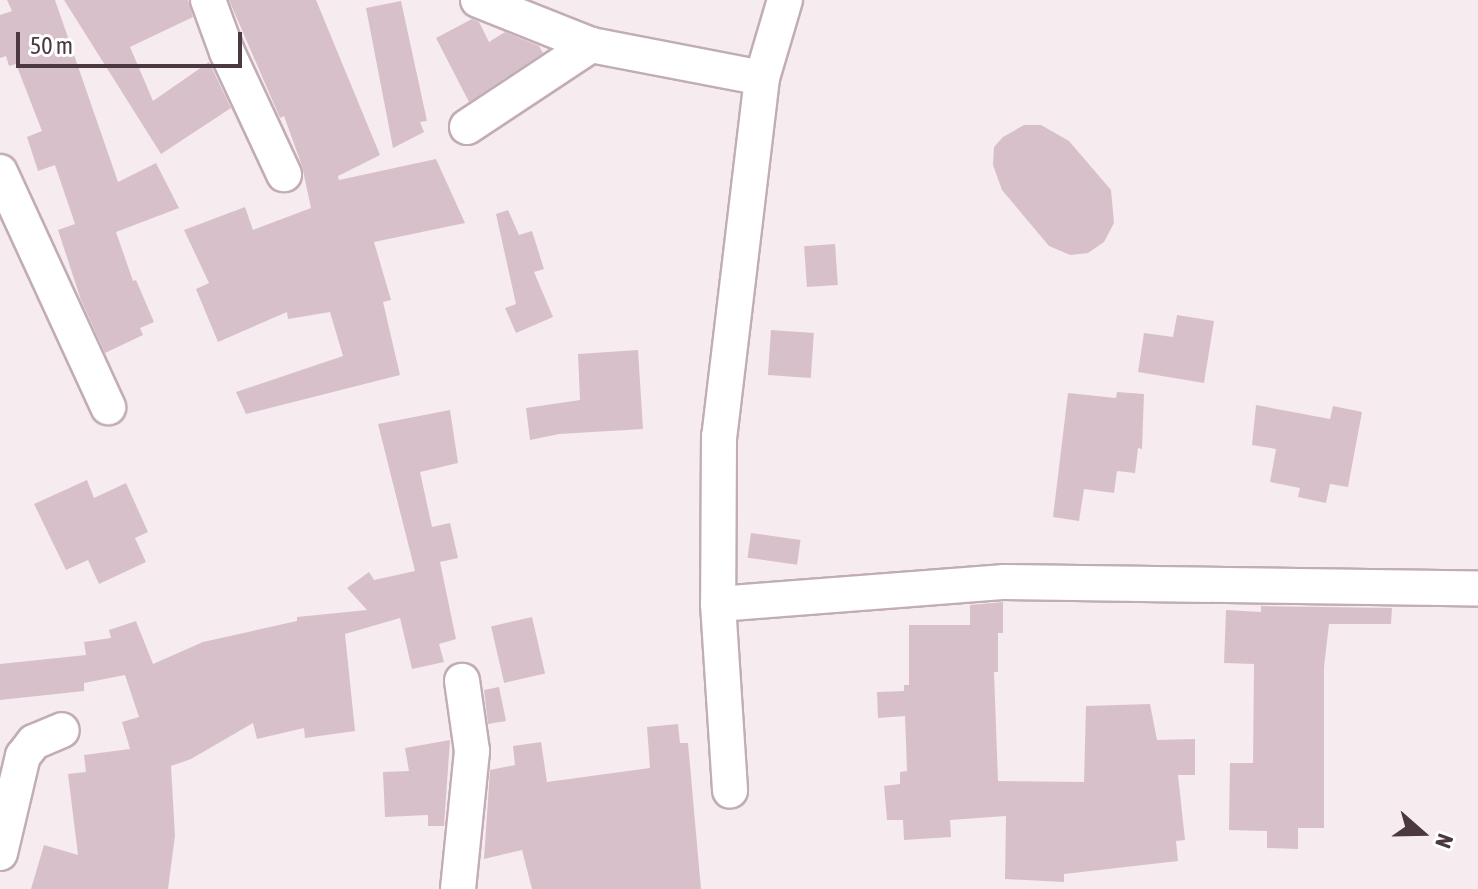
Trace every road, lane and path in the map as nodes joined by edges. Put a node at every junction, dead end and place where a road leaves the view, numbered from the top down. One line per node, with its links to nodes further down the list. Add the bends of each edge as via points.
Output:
1 (208, 0): 8 (street)
2 (478, 0): 4 (street)
3 (785, 0): 5 (street)
4 (591, 45): 5 (street); 6 (street)
5 (762, 78): 11 (street, via 719,436)
6 (467, 127)
7 (0, 172): 9 (street)
8 (284, 174)
9 (108, 407)
10 (1478, 589): 11 (street, via 1005,582)
11 (718, 604): 14 (street)
12 (462, 681): 16 (street, via 472,751)
13 (62, 730): 15 (street, via 34,742 23,756)
14 (730, 791)
15 (0, 853)
16 (458, 889)

